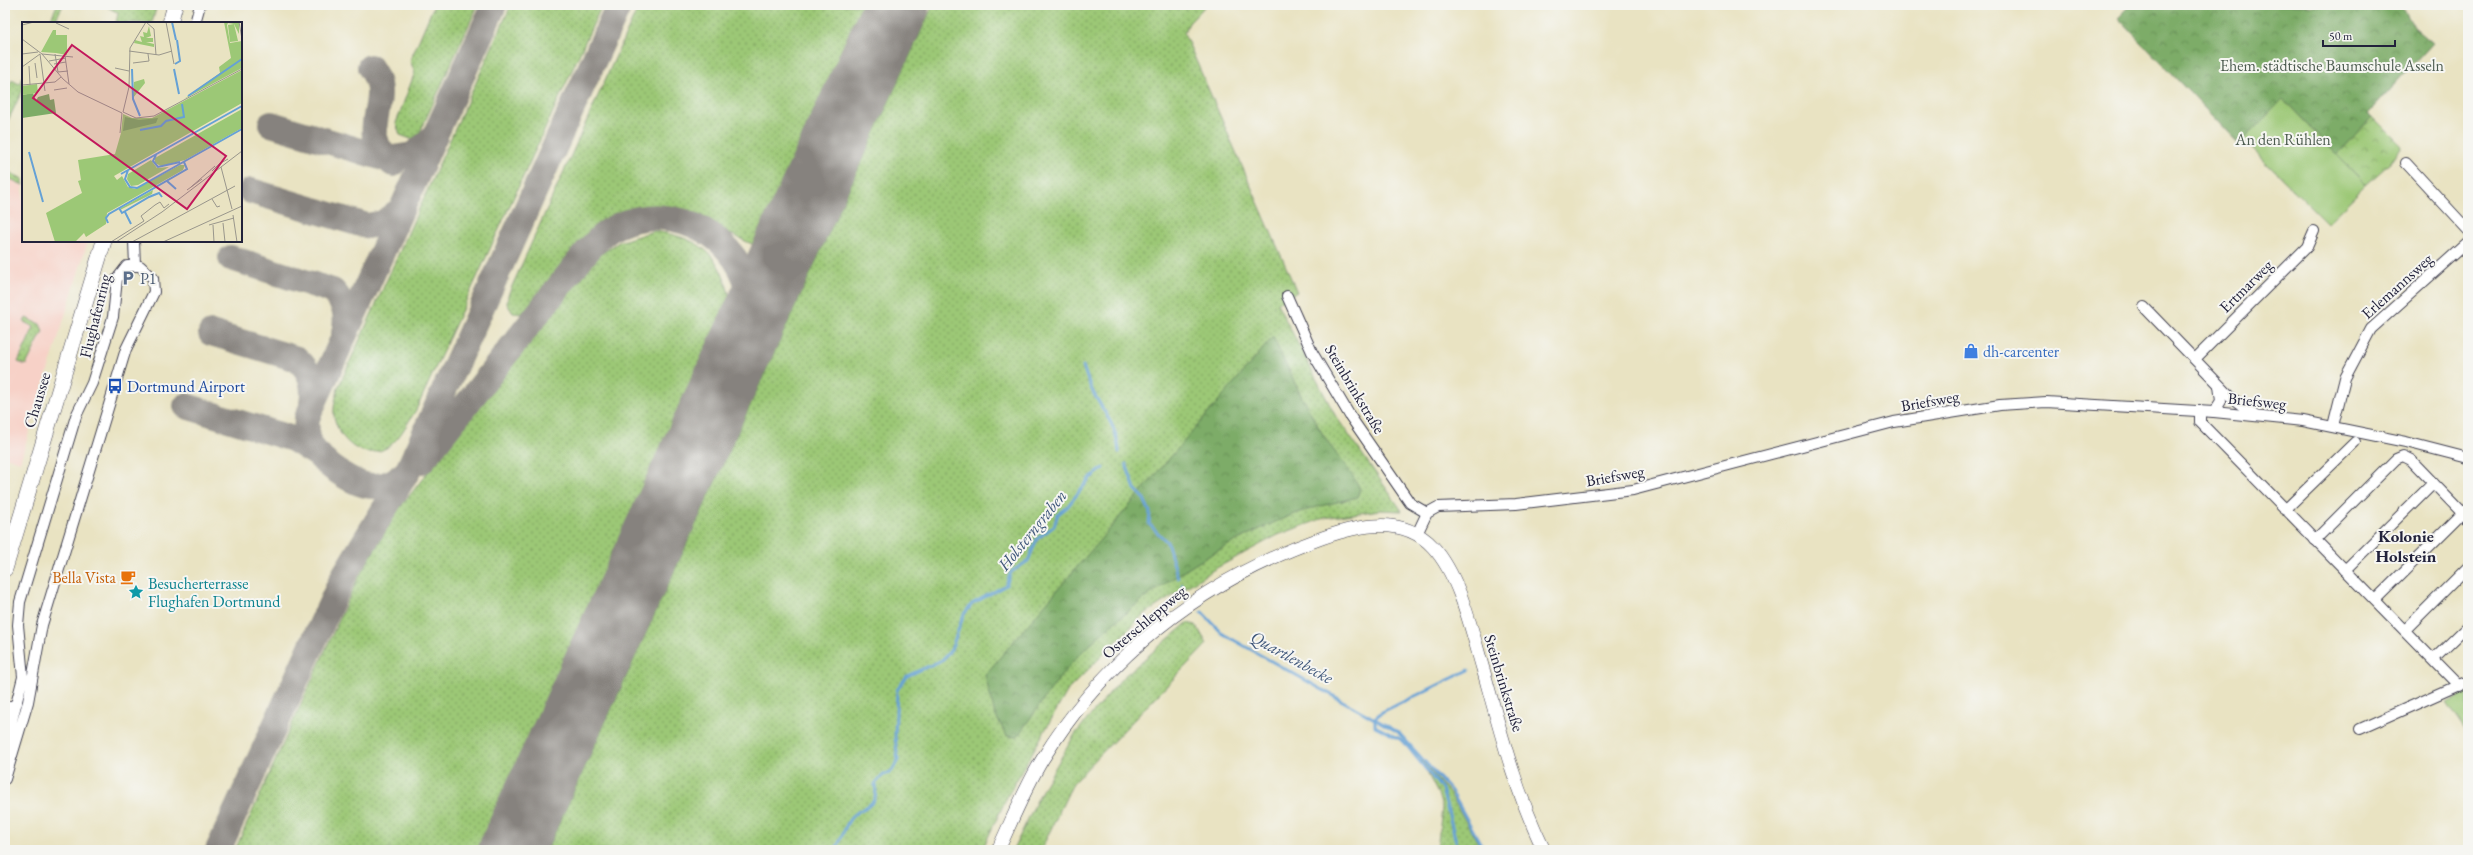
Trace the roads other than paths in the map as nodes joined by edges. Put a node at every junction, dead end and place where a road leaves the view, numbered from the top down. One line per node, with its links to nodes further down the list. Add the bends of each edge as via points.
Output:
1 (175, 5): 3 (main road)
2 (200, 5): 4 (street)
3 (170, 22)
4 (195, 22)
5 (2406, 163): 6 (street)
6 (2468, 230)
7 (2314, 231): 14 (street, Ertmarweg, via 2308,247)
8 (104, 242): 29 (main road, Chaussee)
9 (134, 242): 11 (street)
10 (2468, 242): 19 (street, Erlemannsweg, via 2371,329 2345,378)
11 (135, 265): 37 (street, Flughafenring, via 123,269 117,279 113,317 92,383 76,416 20,602 18,625 23,677); 42 (street, Flughafenring, via 143,267 153,278 154,292 126,349 42,625 28,702)
12 (1287, 296): 24 (street, Steinbrinkstraße, via 1316,358 1350,416 1410,504)
13 (2144, 307): 14 (street)
14 (2195, 359): 15 (street)
15 (2219, 386): 17 (street, via 2221,401); 18 (street)
16 (2200, 411): 17 (street, Briefsweg); 23 (street, via 2200,422); 24 (street, Briefsweg, via 2046,402 2000,405 1873,427 1633,490 1523,503 1438,507)
17 (2214, 412): 18 (street, Briefsweg)
18 (2255, 416): 19 (street, Briefsweg)
19 (2334, 426): 21 (street, Briefsweg)
20 (2355, 442): 23 (street)
21 (2468, 458)
22 (2433, 483): 25 (street); 27 (street, via 2411,460 2403,456 2396,459); 30 (street)
23 (2285, 510): 27 (street)
24 (1427, 513): 26 (street)
25 (2466, 513): 31 (street, via 2420,554)
26 (1417, 534): 43 (street, Osterschleppweg, via 1391,526 1377,525 1319,539 1240,572 1164,622 1110,671 1063,729 1042,761); 44 (street, Steinbrinkstraße, via 1439,555 1455,585 1473,635 1525,808)
27 (2315, 540): 30 (street)
28 (2468, 567): 33 (street)
29 (5, 569)
30 (2345, 570): 31 (street)
31 (2375, 600): 33 (street)
32 (2468, 626): 34 (street)
33 (2405, 630): 34 (street)
34 (2434, 659): 36 (street)
35 (2468, 681): 36 (street)
36 (2458, 686): 40 (street)
37 (17, 703): 38 (street); 39 (street, Flughafenring, via 13,712); 41 (street, Flughafenring)
38 (5, 710)
39 (5, 719)
40 (2360, 729)
41 (5, 748)
42 (5, 779)
43 (998, 850)
44 (1544, 850)

